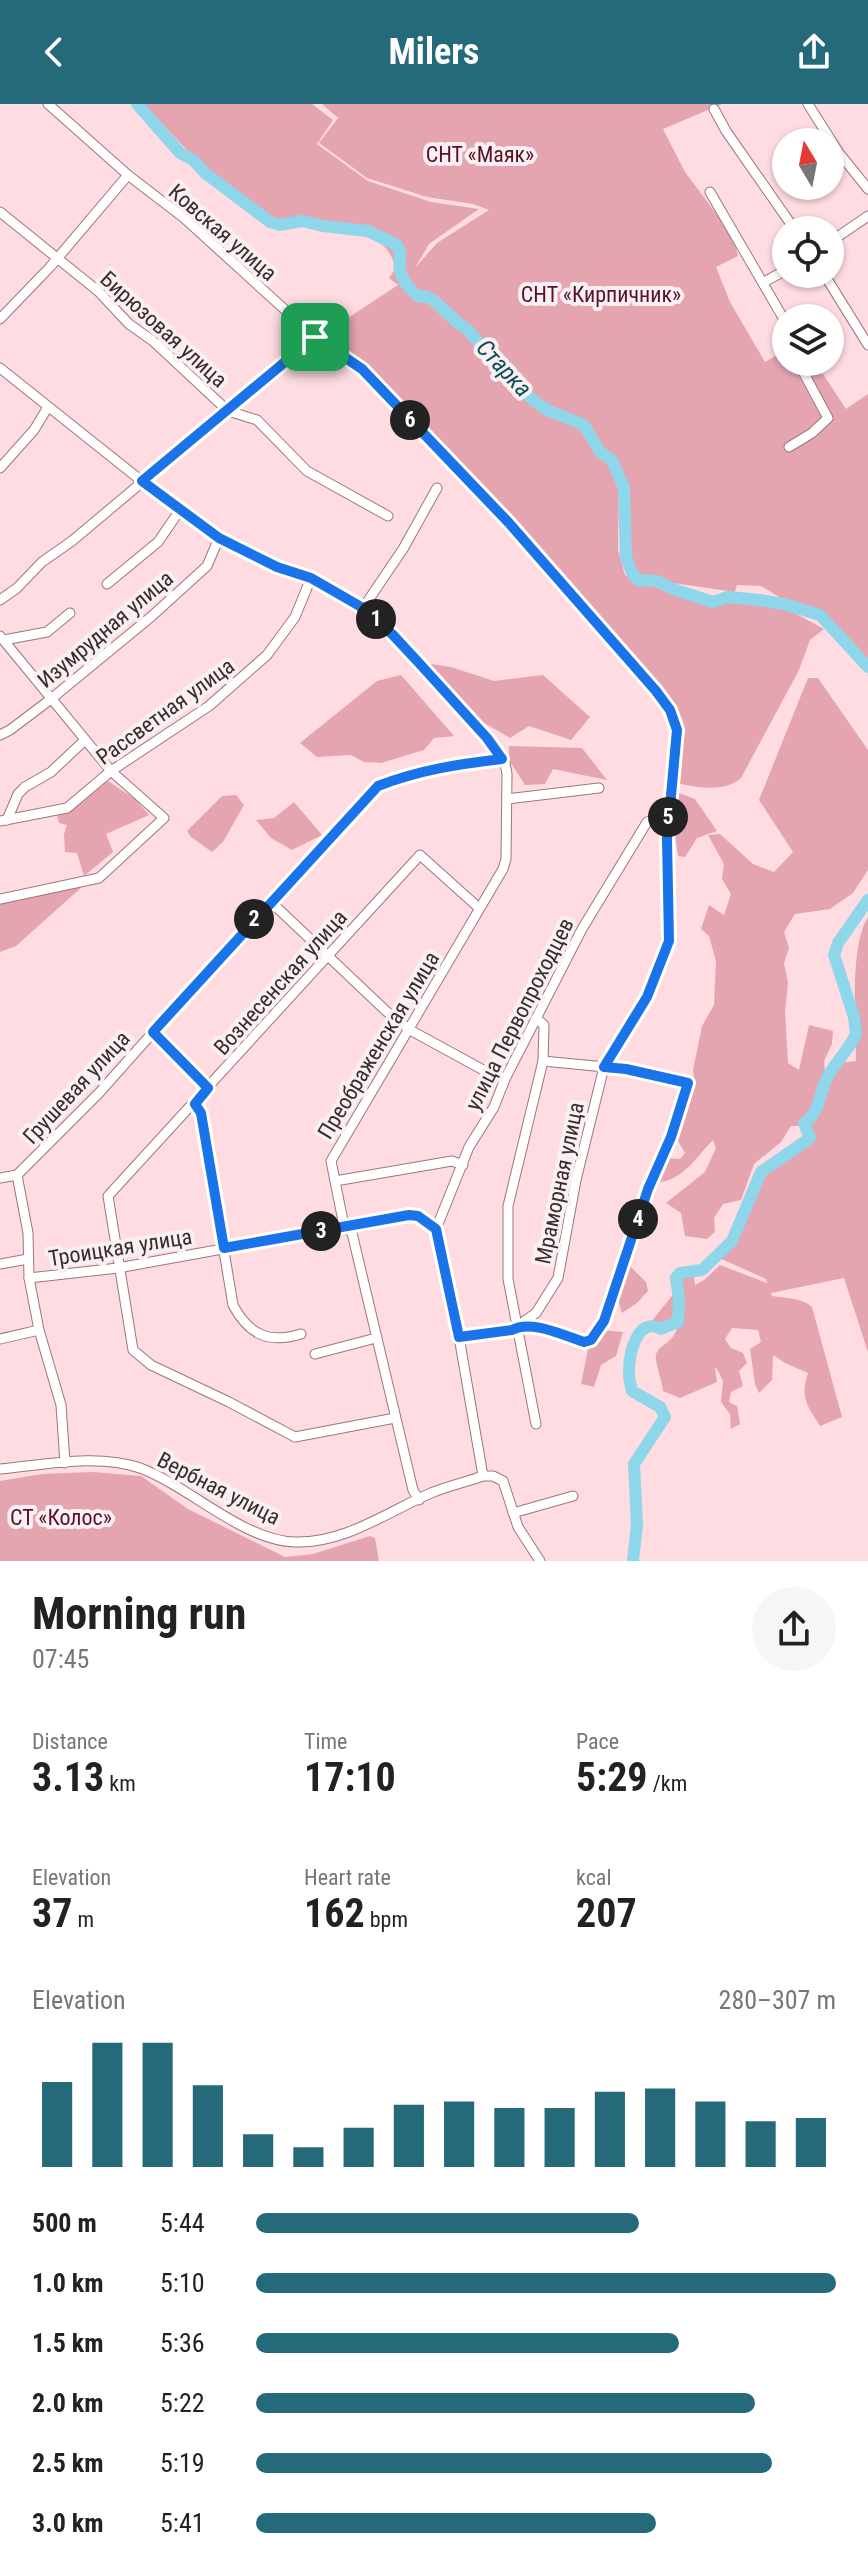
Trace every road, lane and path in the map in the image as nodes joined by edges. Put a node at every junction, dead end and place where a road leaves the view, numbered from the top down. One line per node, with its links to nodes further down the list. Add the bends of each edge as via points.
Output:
1 (48, 104): 4 (street, Ковская улица)
2 (808, 104): 5 (street)
3 (714, 109): 8 (street)
4 (128, 175): 11 (street); 17 (street, Ковская улица, via 184,218)
5 (868, 189)
6 (710, 192): 13 (street)
7 (0, 212): 11 (street, Бирюзовая улица)
8 (785, 216)
9 (868, 216): 10 (street)
10 (844, 232)
11 (57, 259): 16 (street); 22 (street, Бирюзовая улица)
12 (772, 278): 13 (street)
13 (764, 282): 15 (street)
14 (833, 288): 18 (street)
15 (774, 304)
16 (0, 319)
17 (315, 337): 22 (street); 43 (street, Ковская улица, via 362,369 509,523 670,710 677,730)
18 (868, 345)
19 (0, 368): 21 (street)
20 (806, 376): 23 (street, via 828,418)
21 (48, 407): 24 (street); 25 (street)
22 (228, 411): 25 (street); 28 (street, Бирюзовая улица, via 257,420 307,471)
23 (789, 447)
24 (0, 468)
25 (142, 481): 27 (street); 32 (street)
26 (437, 488): 33 (street)
27 (180, 510): 29 (street); 31 (street, via 158,542)
28 (388, 516)
29 (219, 538): 30 (street); 36 (street, Изумрудная улица, via 207,566)
30 (311, 578): 33 (street); 40 (street, Рассветная улица, via 295,617 267,655 209,706)
31 (107, 584)
32 (0, 600)
33 (363, 608): 39 (street)
34 (70, 613): 35 (street, via 47,632)
35 (2, 638): 36 (street)
36 (51, 699): 37 (street, Изумрудная улица); 38 (street)
37 (0, 735)
38 (85, 740): 40 (street); 44 (street, via 51,772 25,787)
39 (502, 759): 42 (street, Преображенская улица); 46 (street, Грушевая улица, via 443,766 378,786)
40 (111, 771): 44 (street, Рассветная улица, via 67,808); 45 (street, via 164,818 99,878)
41 (599, 788): 42 (street)
42 (507, 799): 47 (street, Преображенская улица, via 506,859)
43 (668, 813): 48 (street, Ковская улица); 50 (street, улица Первопроходцев, via 647,822 582,929)
44 (4, 820)
45 (0, 899)
46 (270, 901): 49 (street); 52 (street, Грушевая улица)
47 (479, 908): 49 (street, Вознесенская улица, via 420,855); 51 (street, Преображенская улица)
48 (669, 941): 54 (street, Мраморная улица, via 647,997)
49 (328, 956): 51 (street); 56 (street, Вознесенская улица)
50 (537, 1019): 53 (street, via 544,1025); 55 (street, улица Первопроходцев)
51 (410, 1030): 55 (street); 61 (street, Преображенская улица, via 331,1161)
52 (153, 1032): 56 (street); 59 (street, Грушевая улица)
53 (543, 1061): 54 (street); 69 (street, via 508,1206 508,1279)
54 (604, 1067): 69 (street, Мраморная улица, via 558,1278 536,1313); 69 (street, via 688,1083 671,1137 591,1340)
55 (505, 1079): 58 (street, улица Первопроходцев)
56 (208, 1088): 57 (street, Вознесенская улица)
57 (195, 1104): 64 (street, via 201,1113); 67 (street, Вознесенская улица, via 108,1196)
58 (463, 1165): 61 (street, via 452,1161); 63 (street, улица Первопроходцев)
59 (17, 1175): 60 (street, Грушевая улица); 65 (street)
60 (0, 1178)
61 (335, 1181): 62 (street, Преображенская улица)
62 (344, 1226): 63 (street, Троицкая улица, via 409,1215); 64 (street, Троицкая улица); 73 (street, Преображенская улица, via 352,1233)
63 (436, 1229): 72 (street)
64 (224, 1248): 67 (street, Троицкая улица); 71 (street, via 233,1305 241,1320 259,1335 284,1340)
65 (28, 1259): 66 (street); 68 (street)
66 (0, 1264)
67 (118, 1268): 68 (street, Троицкая улица); 76 (street, Вознесенская улица, via 133,1350 151,1365 295,1437)
68 (29, 1278): 70 (street)
69 (517, 1327): 72 (street); 77 (street)
70 (39, 1330): 74 (street); 78 (street, via 61,1405)
71 (301, 1334)
72 (459, 1337): 80 (street)
73 (376, 1338): 75 (street); 76 (street, Преображенская улица)
74 (0, 1339)
75 (315, 1354)
76 (395, 1418): 82 (street, Преображенская улица)
77 (536, 1424)
78 (65, 1463): 79 (street, Вербная улица); 82 (street, Вербная улица, via 139,1468 249,1529 294,1542 333,1537)
79 (0, 1469)
80 (483, 1476): 82 (street, Вербная улица); 83 (street, via 503,1481)
81 (573, 1496): 83 (street)
82 (419, 1500)
83 (513, 1513): 84 (street)
84 (540, 1561)

